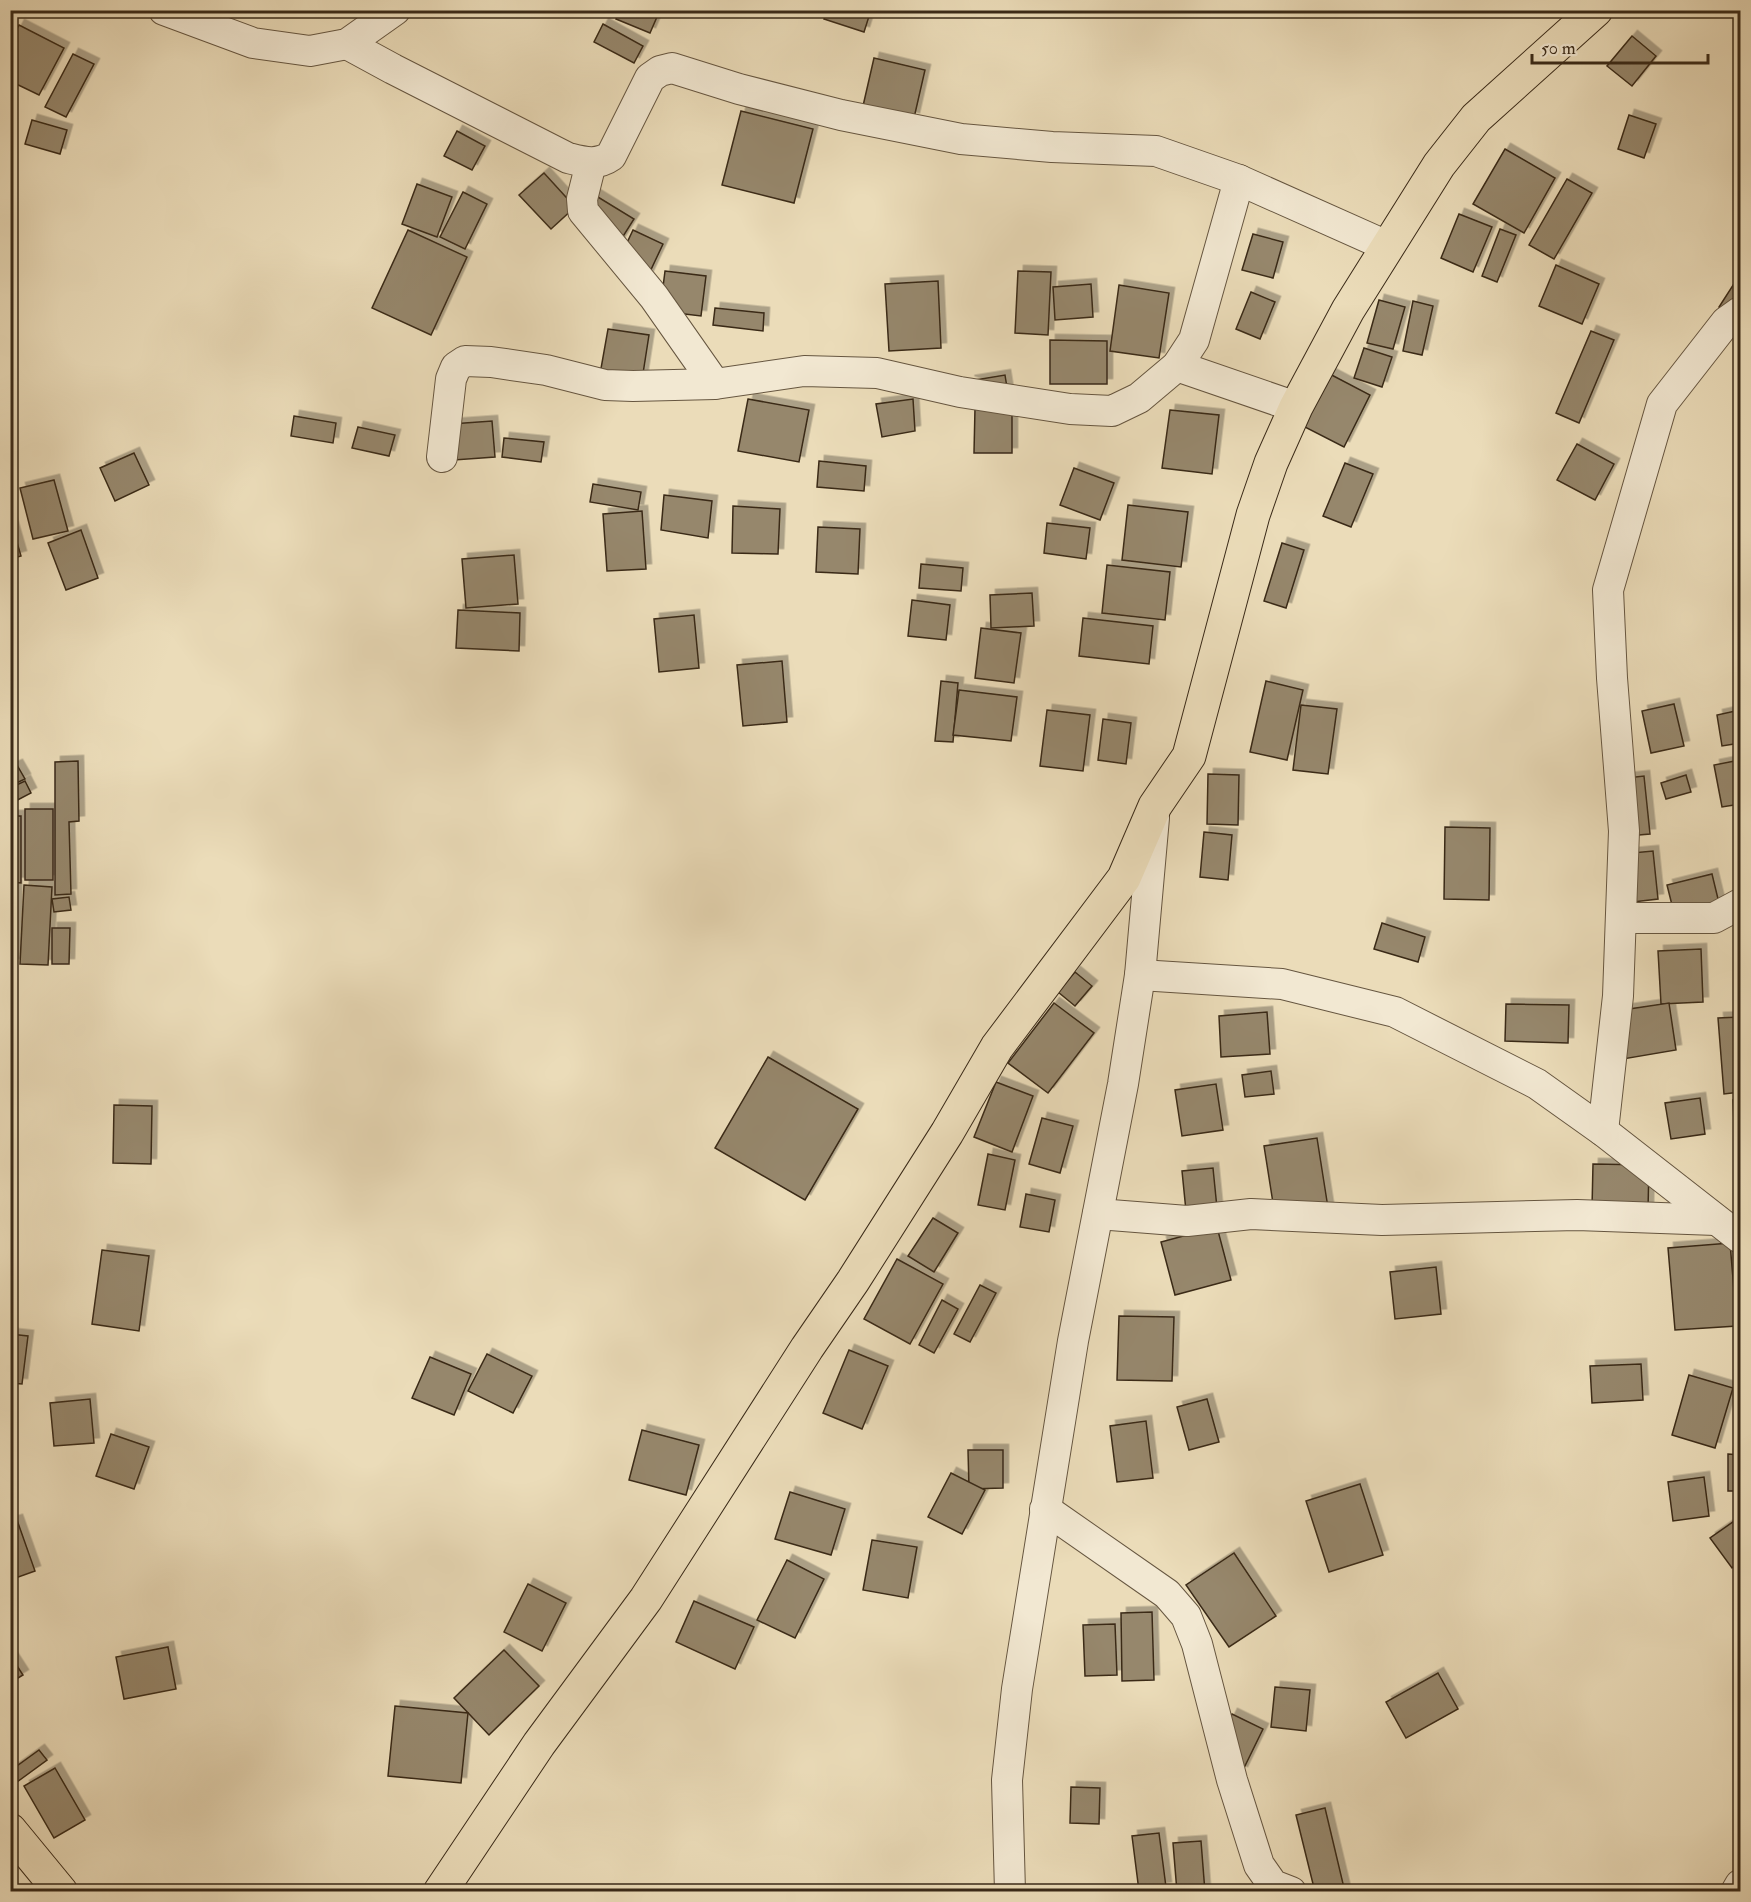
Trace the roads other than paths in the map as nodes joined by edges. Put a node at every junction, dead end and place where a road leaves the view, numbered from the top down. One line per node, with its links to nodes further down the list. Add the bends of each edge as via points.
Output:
1 (164, 10): 4 (street, via 253,43 310,51)
2 (395, 10): 4 (street)
3 (1596, 10): 7 (main road, via 1476,118 1439,165)
4 (347, 44): 5 (street, via 568,158)
5 (591, 163): 6 (street, via 603,162 611,156 650,78 672,68 841,115 961,139 1156,151); 10 (street, via 583,211 654,297)
6 (1239, 180): 7 (street); 9 (street, via 1194,340)
7 (1387, 246): 11 (main road)
8 (1740, 312): 15 (street, via 1726,321 1662,404 1608,590 1623,831)
9 (1177, 366): 10 (street, via 1139,398 1112,411 1070,409 971,394 877,373 804,371); 11 (street)
10 (715, 384): 12 (street, via 605,385 546,370 465,361 456,367 451,379)
11 (1296, 407): 13 (main road, via 1253,515 1190,756)
12 (442, 457)
13 (1155, 806): 16 (street); 25 (main road, via 1124,878 997,1047 860,1271 646,1599 539,1744)
14 (1740, 904): 15 (street, via 1714,918)
15 (1621, 918): 17 (street, via 1618,996)
16 (1140, 975): 17 (street, via 1282,984 1395,1012 1537,1084); 18 (street)
17 (1603, 1131): 19 (street)
18 (1098, 1214): 19 (street, via 1187,1221 1251,1214 1382,1220 1577,1215); 21 (street)
19 (1716, 1220): 20 (street)
20 (1740, 1238)
21 (1045, 1509): 26 (street, via 1007,1780); 27 (street, via 1167,1594 1186,1616 1259,1865 1273,1885)
22 (10, 1830): 24 (main road)
23 (1740, 1885): 28 (street)
24 (61, 1892)
25 (440, 1892)
26 (1010, 1892)
27 (1291, 1892)
28 (1736, 1892)

